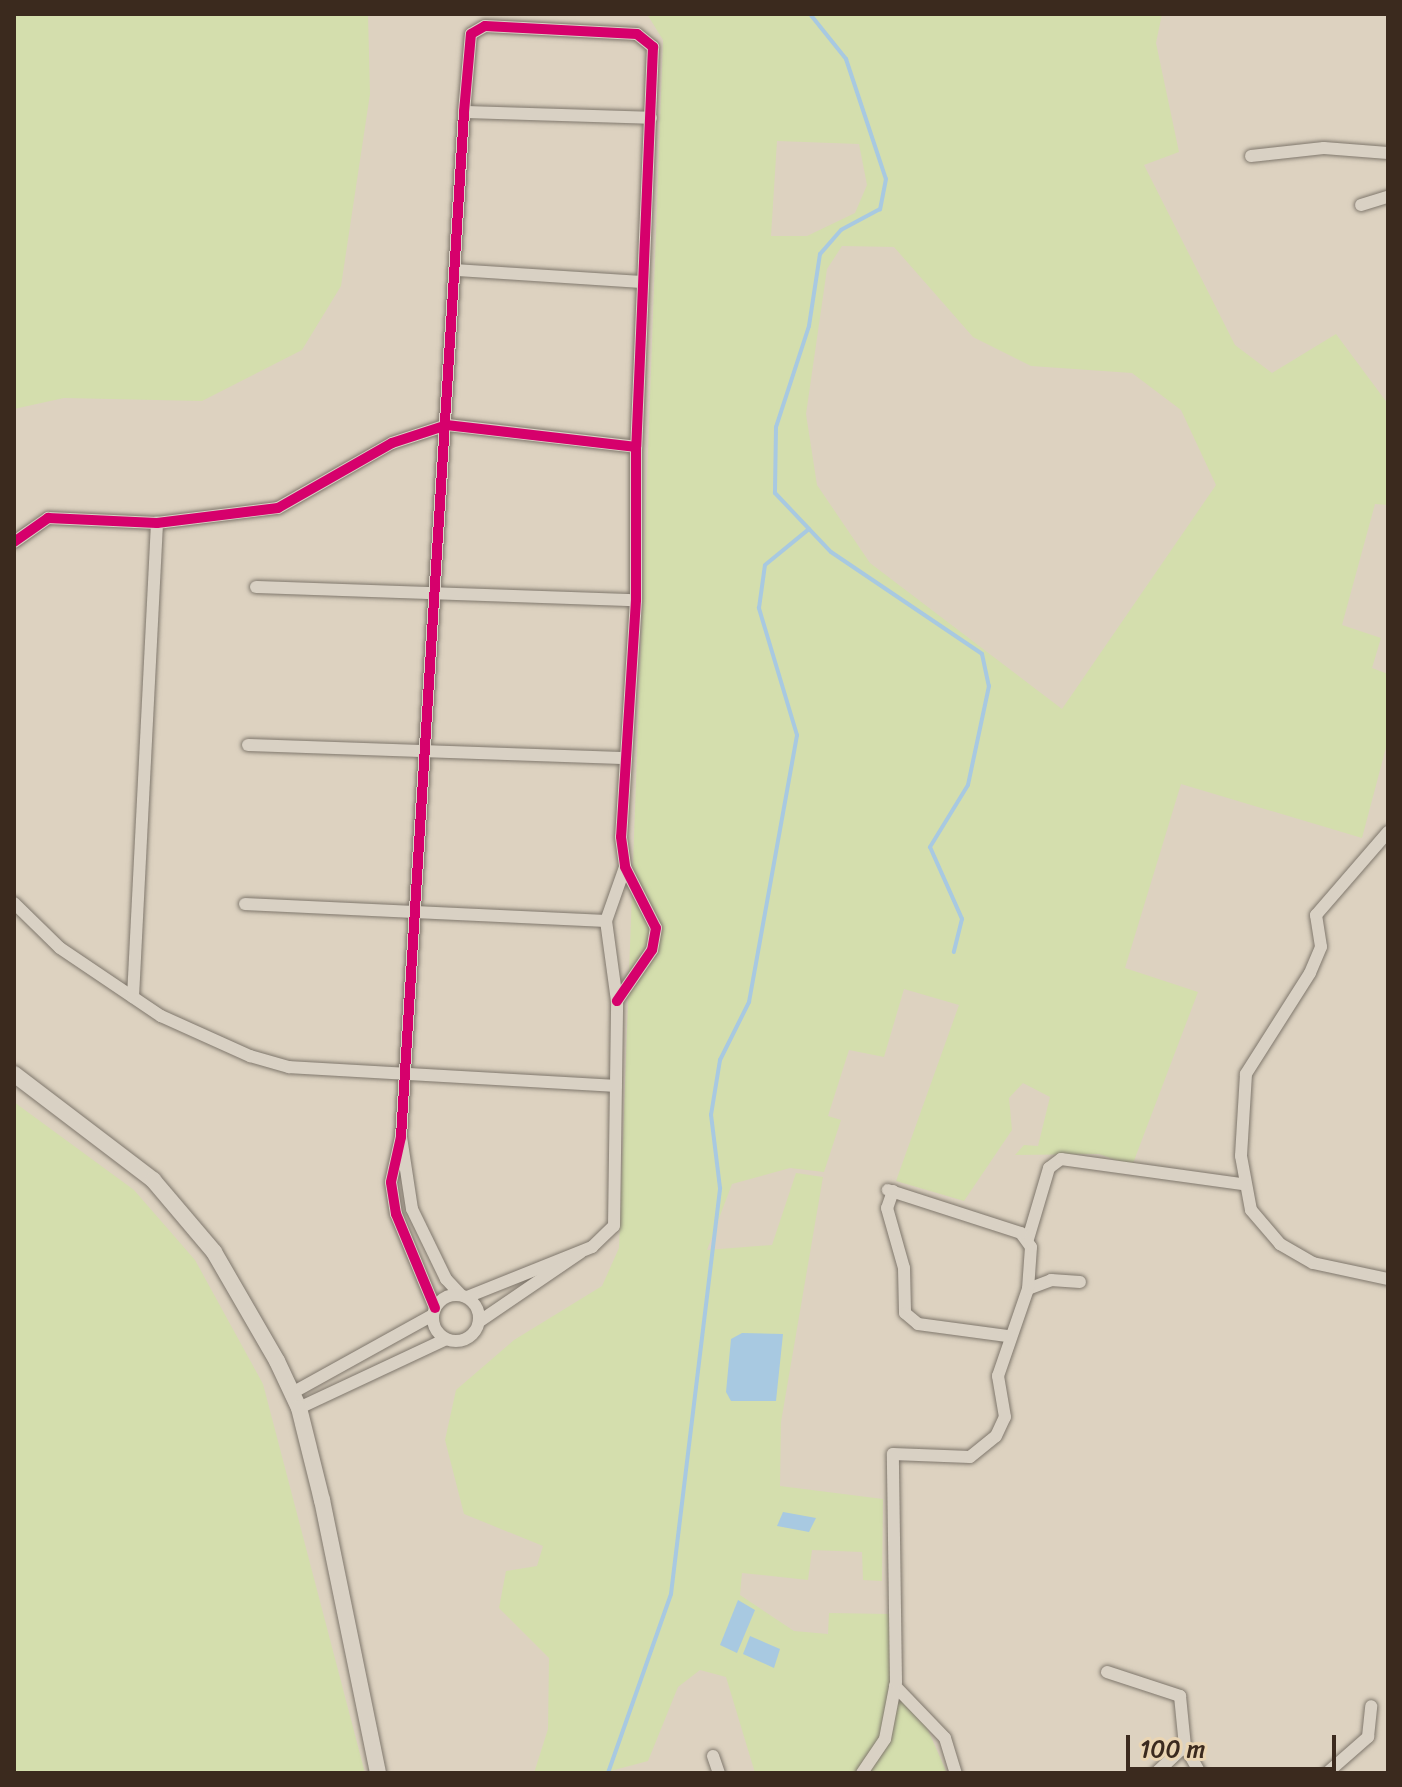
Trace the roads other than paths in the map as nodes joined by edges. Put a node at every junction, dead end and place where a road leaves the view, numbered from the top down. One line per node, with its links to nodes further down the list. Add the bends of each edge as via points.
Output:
1 (464, 112): 2 (street); 2 (street, via 471,34 490,25 649,39); 7 (street)
2 (651, 118): 8 (street)
3 (1388, 153): 4 (street, via 1324,148)
4 (1251, 156)
5 (1388, 197): 6 (street)
6 (1361, 205)
7 (456, 270): 8 (street); 9 (street)
8 (640, 282): 10 (street)
9 (447, 425): 10 (street); 11 (street, via 392,443 278,508 229,520); 14 (street)
10 (636, 447): 15 (street)
11 (157, 523): 12 (street, via 48,518); 25 (street)
12 (14, 542)
13 (256, 587): 14 (street)
14 (434, 595): 15 (street); 17 (street)
15 (636, 600): 18 (street)
16 (248, 745): 17 (street)
17 (424, 750): 18 (street); 23 (street)
18 (623, 758): 20 (street)
19 (1388, 832): 31 (street, via 1316,915 1321,947 1310,973 1246,1074)
20 (625, 867): 24 (street); 26 (street, via 656,928 646,962)
21 (14, 903): 25 (street, via 60,948)
22 (245, 904): 23 (street)
23 (414, 915): 24 (street); 27 (street)
24 (606, 921): 26 (street)
25 (133, 997): 27 (street, via 211,1041 289,1067)
26 (617, 1001): 29 (street)
27 (406, 1072): 29 (street); 30 (street)
28 (14, 1074): 44 (street, via 115,1147 184,1214 236,1285)
29 (615, 1086): 35 (street, via 614,1226)
30 (401, 1137): 32 (street); 34 (street, via 392,1198)
31 (1242, 1184): 33 (street, via 1061,1159 1046,1176); 36 (street, via 1251,1210 1287,1249 1313,1263)
32 (421, 1233): 34 (street); 39 (street)
33 (1028, 1239): 38 (street); 42 (street, via 890,1190 887,1208 904,1268 905,1313 918,1324)
34 (406, 1241): 40 (street)
35 (581, 1252): 39 (street); 41 (street)
36 (1388, 1279)
37 (1080, 1282): 38 (street, via 1051,1280)
38 (1028, 1289): 42 (street)
39 (464, 1296): 40 (street); 41 (street)
40 (434, 1311): 43 (street); 44 (street)
41 (480, 1321): 43 (street, via 468,1339)
42 (1007, 1336): 46 (street, via 998,1376 1005,1417 983,1451 893,1454)
43 (446, 1339): 44 (street)
44 (295, 1400): 50 (street)
45 (1107, 1672): 48 (street, via 1180,1696)
46 (895, 1686): 52 (street, via 885,1739); 53 (street, via 945,1738)
47 (1371, 1706): 56 (street, via 1368,1737)
48 (1185, 1746): 54 (street); 55 (street)
49 (713, 1756): 51 (street)
50 (378, 1773)
51 (719, 1773)
52 (862, 1773)
53 (956, 1773)
54 (1156, 1773)
55 (1200, 1773)
56 (1327, 1773)

